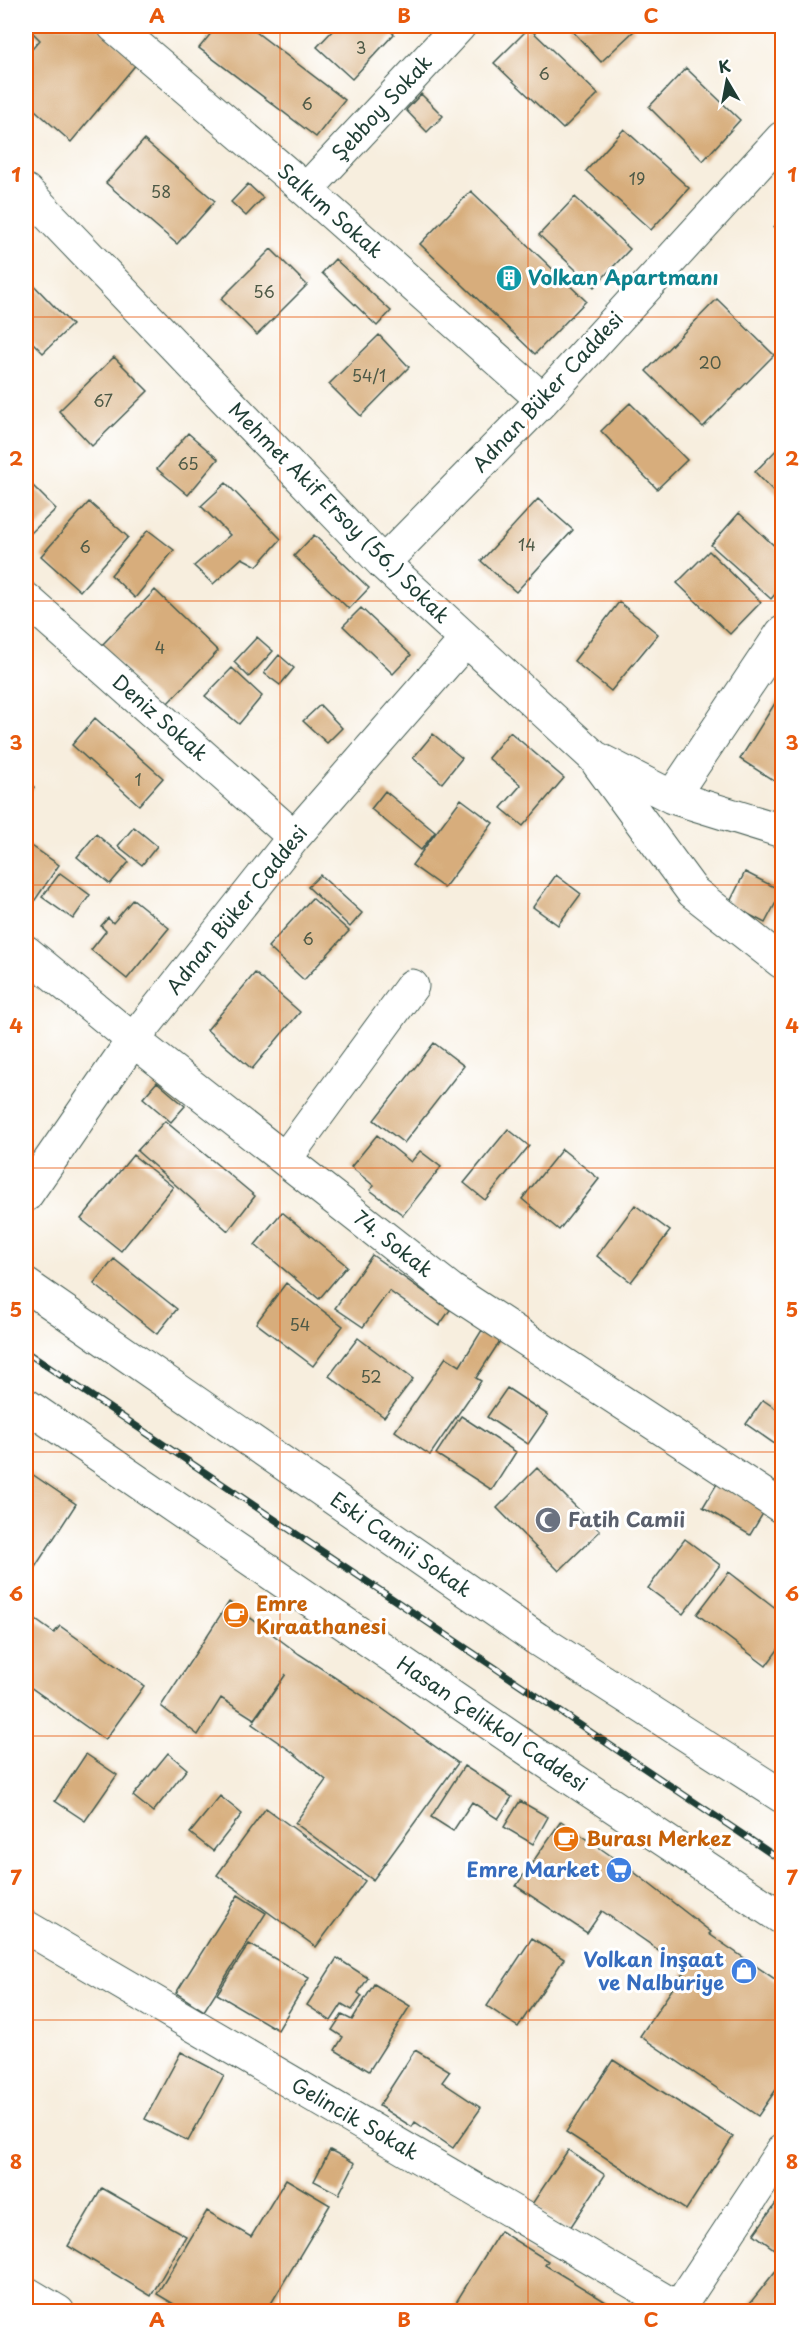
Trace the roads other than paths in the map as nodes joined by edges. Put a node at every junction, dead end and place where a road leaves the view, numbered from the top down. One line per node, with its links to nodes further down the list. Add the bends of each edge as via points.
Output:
1 (114, 26): 4 (street, Salkım Sokak)
2 (459, 26): 4 (street, Şebboy Sokak)
3 (783, 138): 6 (street, Adnan Büker Caddesi)
4 (306, 190): 6 (street, Salkım Sokak)
5 (26, 191): 7 (street, Mehmet Akif Ersoy (56.) Sokak)
6 (543, 400): 7 (street, Adnan Büker Caddesi)
7 (383, 563): 10 (street, Mehmet Akif Ersoy (56.) Sokak)
8 (26, 599): 14 (street, Deniz Sokak)
9 (783, 633): 12 (street)
10 (466, 640): 11 (street, Mehmet Akif Ersoy (56.) Sokak); 14 (street, Adnan Büker Caddesi)
11 (594, 757): 12 (street, Mehmet Akif Ersoy (56.) Sokak); 16 (street, via 693,892)
12 (672, 797): 13 (street, Mehmet Akif Ersoy (56.) Sokak)
13 (783, 831)
14 (294, 837): 18 (street, Adnan Büker Caddesi)
15 (26, 952): 18 (street, 74. Sokak)
16 (783, 962)
17 (412, 986): 19 (street)
18 (133, 1040): 19 (street, 74. Sokak); 20 (street, Adnan Büker Caddesi)
19 (285, 1159): 23 (street, 74. Sokak, via 451,1290)
20 (26, 1195)
21 (26, 1285): 24 (street, Eski Camii Sokak, via 537,1639)
22 (27, 1409): 25 (street, Hasan Çelikkol Caddesi)
23 (783, 1507)
24 (783, 1796)
25 (783, 1918)
26 (26, 1927): 28 (street, Gelincik Sokak)
27 (783, 2151): 28 (street)
28 (679, 2310)

